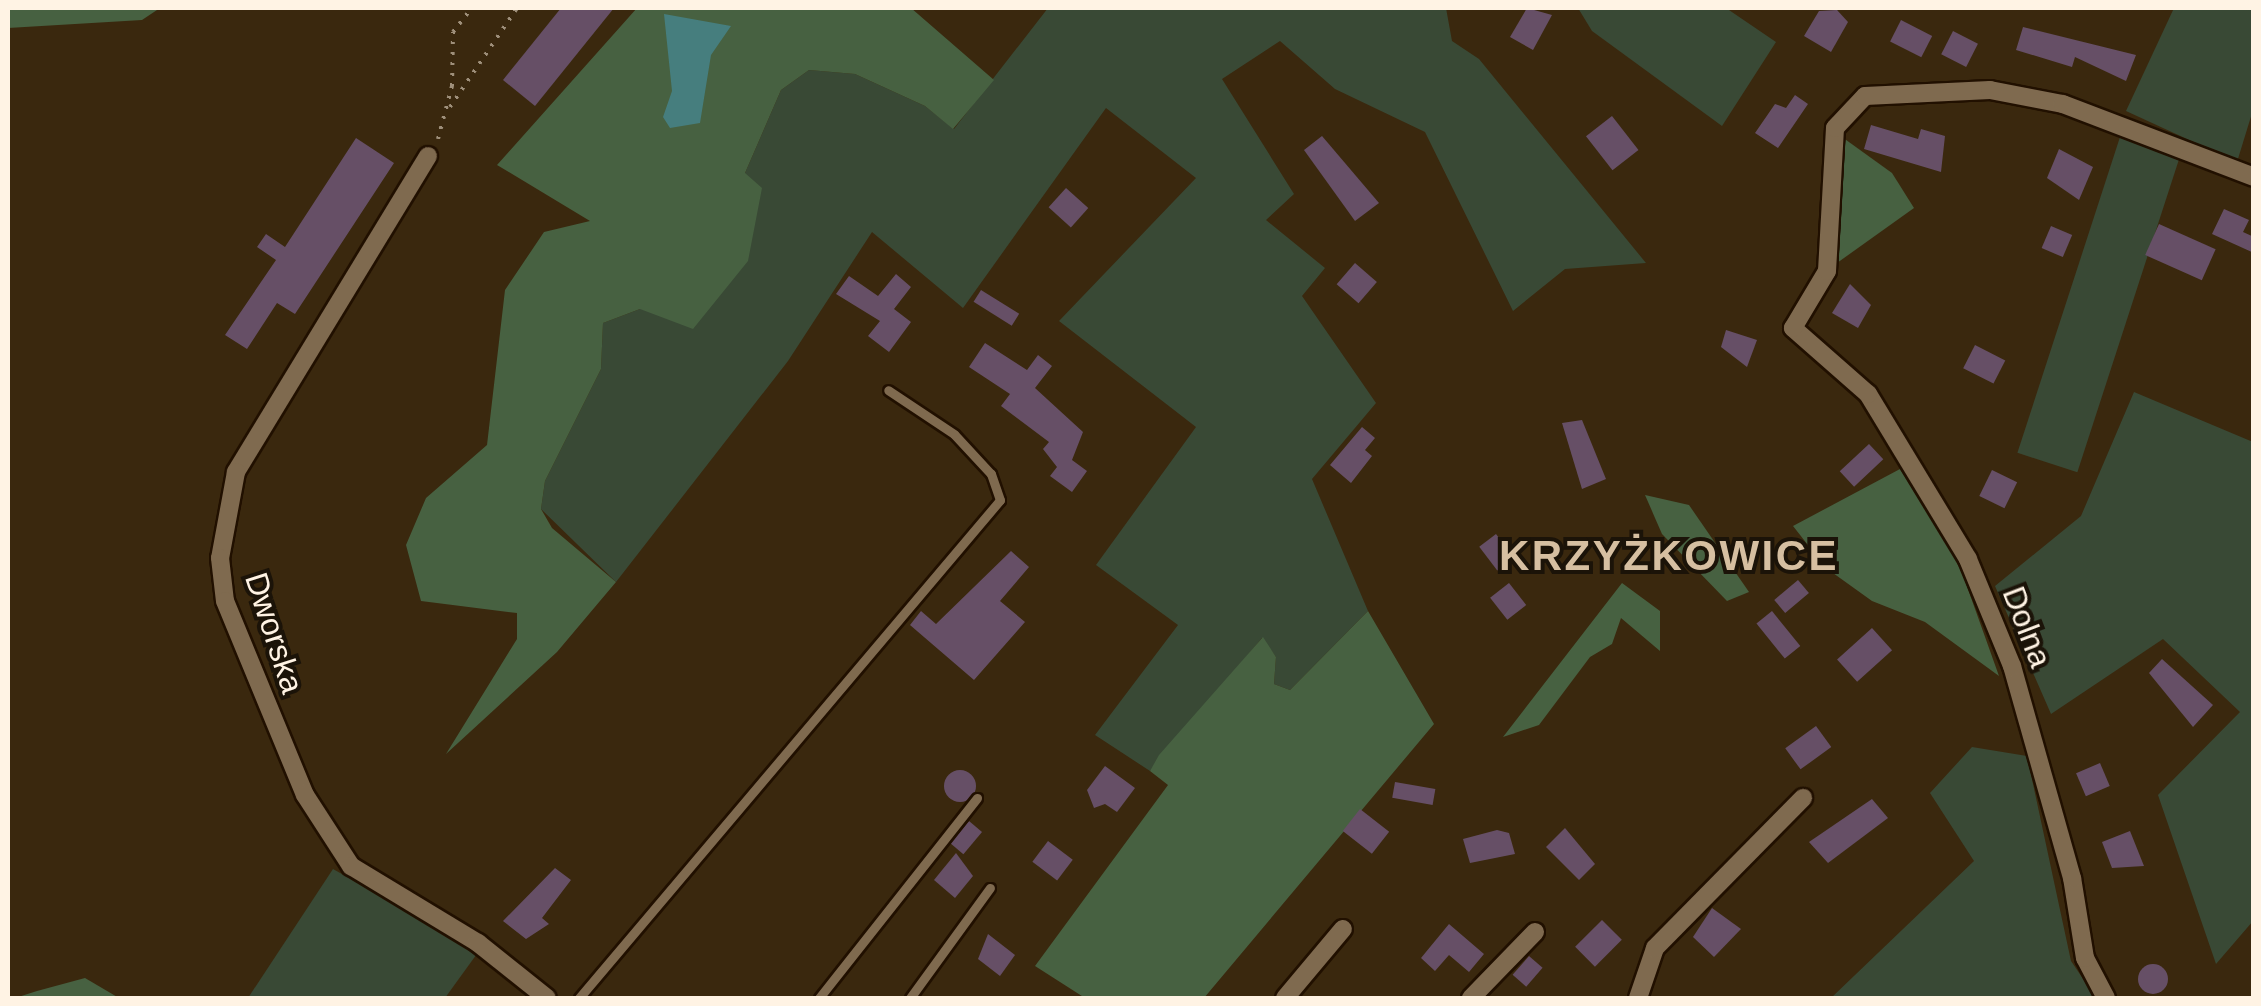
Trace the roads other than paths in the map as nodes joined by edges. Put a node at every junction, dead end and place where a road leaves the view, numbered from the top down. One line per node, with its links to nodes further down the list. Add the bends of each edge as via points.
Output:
1 (428, 156): 9 (street, Dworska, via 236,472 220,558 225,600 304,795 351,866 478,943)
2 (2254, 177): 16 (street, Dolna, via 2063,104 1990,90 1865,96 1835,128 1827,271 1794,328 1868,394 1968,559 2012,666 2072,878 2086,958)
3 (888, 390): 10 (lane, via 954,434 991,474 1000,500)
4 (977, 798): 11 (lane)
5 (1802, 798): 15 (street, via 1655,948)
6 (990, 888): 12 (lane)
7 (1343, 929): 13 (street)
8 (1535, 932): 14 (street)
9 (546, 998)
10 (578, 998)
11 (819, 998)
12 (910, 998)
13 (1285, 998)
14 (1471, 998)
15 (1638, 998)
16 (2106, 998)

